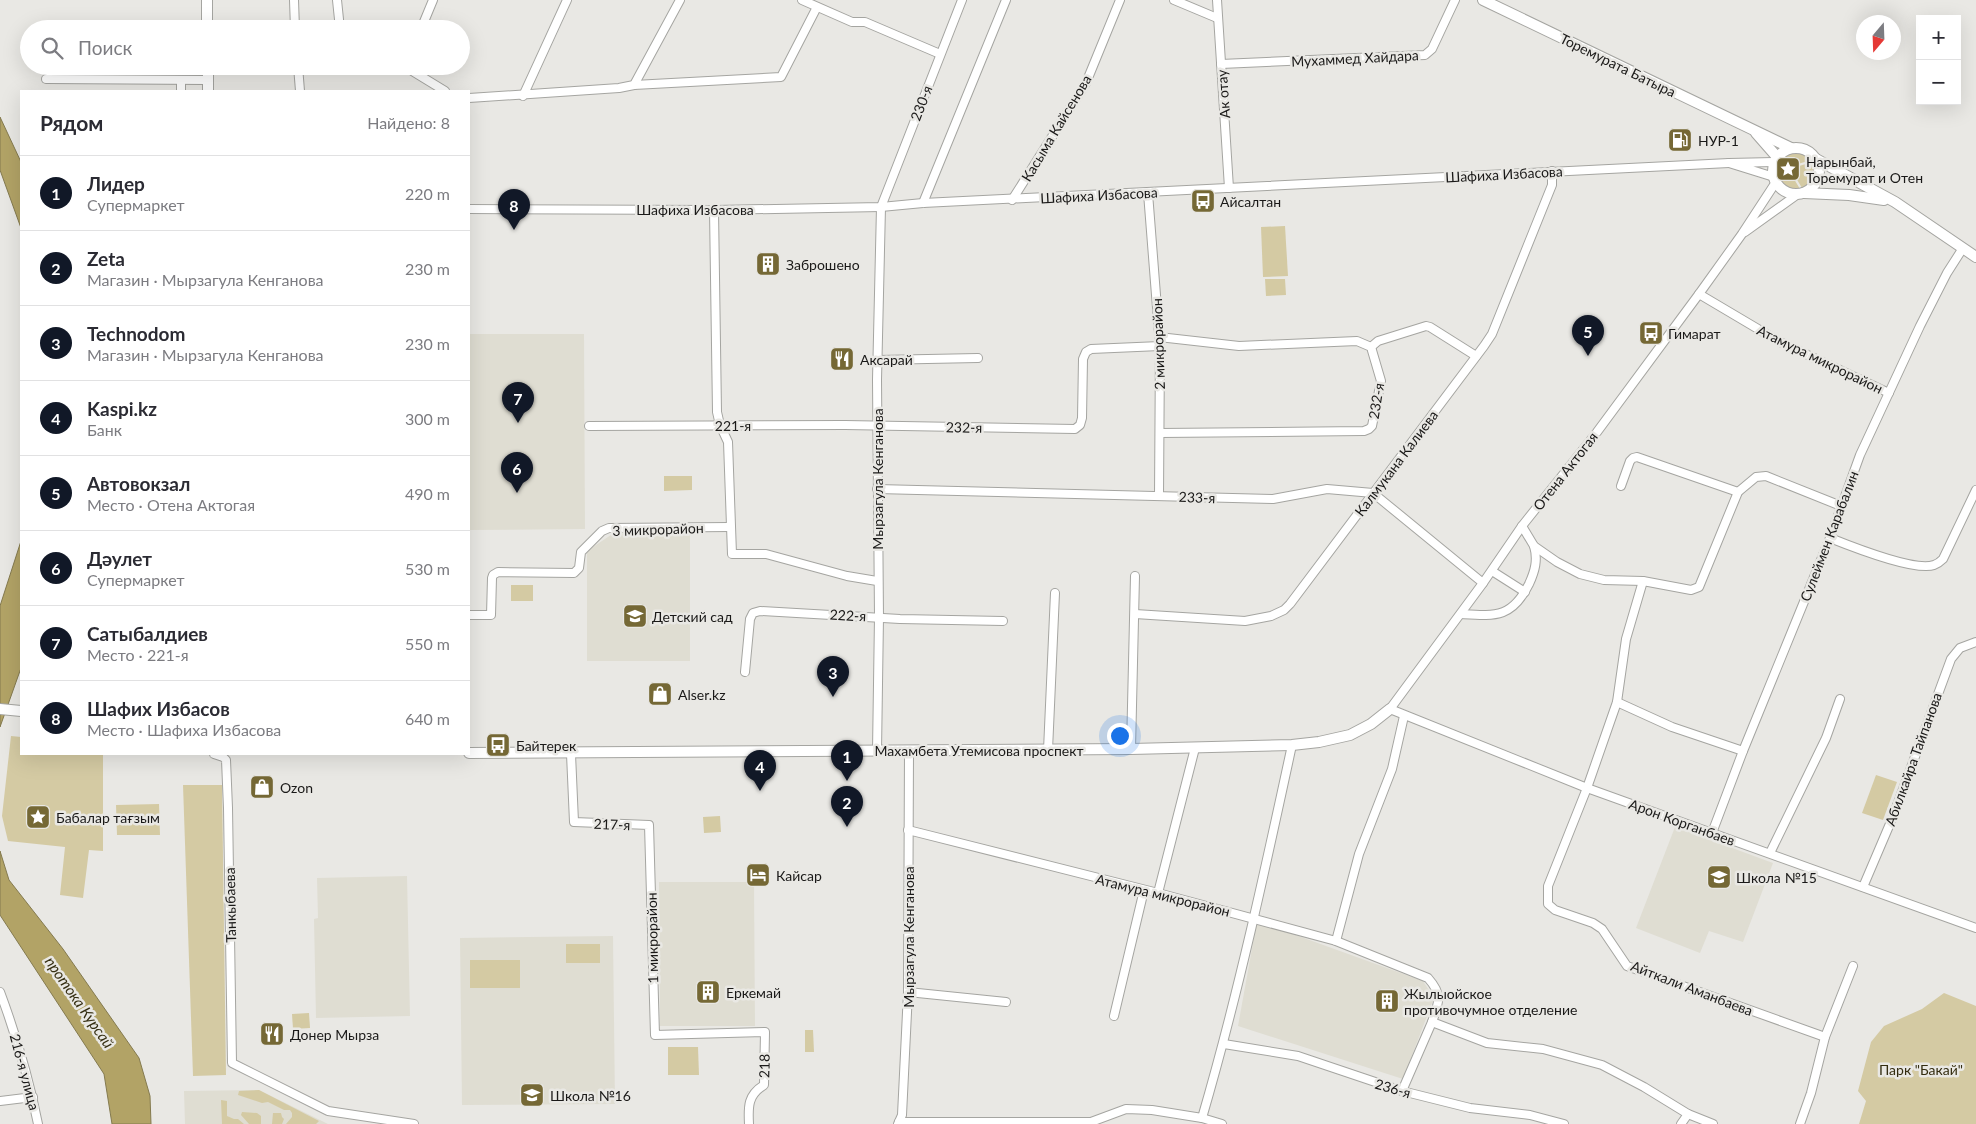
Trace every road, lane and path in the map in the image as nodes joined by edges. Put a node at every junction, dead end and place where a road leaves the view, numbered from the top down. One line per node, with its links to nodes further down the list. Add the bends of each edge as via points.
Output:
1 (207, 0): 17 (street)
2 (294, 0): 18 (street)
3 (337, 0): 19 (street)
4 (432, 0): 20 (street)
5 (567, 0): 34 (street)
6 (680, 0): 29 (street)
7 (802, 0): 15 (street)
8 (962, 0): 21 (street, 230-я)
9 (1006, 0): 48 (street)
10 (1120, 0): 46 (street, Касыма Кайсенова, via 1086,83)
11 (1174, 0): 16 (street)
12 (1217, 0): 16 (street, Ак отау)
13 (1455, 0): 22 (street, Мухаммед Хайдара, via 1432,49 1425,55)
14 (1483, 0): 36 (street, Торемурата Батыра)
15 (817, 7): 21 (street, via 852,22 866,22); 29 (street, via 781,77)
16 (1217, 18): 22 (street, Ак отау)
17 (207, 20)
18 (295, 20)
19 (339, 20)
20 (425, 20)
21 (940, 54): 49 (street, 230-я)
22 (1221, 64): 43 (street, Ак отау)
23 (208, 75): 28 (street)
24 (299, 75): 32 (street)
25 (419, 75): 33 (street)
26 (46, 80): 27 (street)
27 (181, 80): 28 (street); 30 (street)
28 (208, 80): 31 (street)
29 (634, 85): 34 (street)
30 (181, 90)
31 (208, 90)
32 (300, 90)
33 (443, 90)
34 (524, 96): 35 (street)
35 (470, 98)
36 (1753, 131): 37 (street, Торемурата Батыра); 39 (street)
37 (1791, 148): 38 (street, via 1802,148); 39 (street)
38 (1816, 159): 45 (street, via 1820,169 1818,180 1812,188); 47 (street)
39 (1776, 160): 40 (street, Шафиха Избасова); 42 (street)
40 (1729, 163): 41 (street, Шафиха Избасова); 42 (street)
41 (1552, 171): 43 (street, Шафиха Избасова); 59 (street, Калмукана Калиева, via 1552,185 1492,334)
42 (1775, 180): 45 (street, via 1783,190); 52 (street, Отена Актогая)
43 (1229, 188): 44 (street, Шафиха Избасова)
44 (1148, 193): 46 (street, Шафиха Избасова); 56 (street, 2 микрорайон)
45 (1800, 194): 47 (street, via 1863,196); 52 (street, Отена Актогая)
46 (1012, 200): 48 (street, Шафиха Избасова)
47 (1895, 202): 53 (street)
48 (923, 203): 49 (street, Шафиха Избасова)
49 (881, 207): 51 (street, Шафиха Избасова); 61 (street, Мырзагула Кенганова)
50 (470, 209): 51 (street, Шафиха Избасова)
51 (714, 210): 63 (street, via 717,412)
52 (1742, 234): 55 (street, Отена Актогая)
53 (1963, 248): 54 (street); 62 (street, Сулеймен Карабалин, via 1924,317)
54 (1976, 257)
55 (1699, 294): 62 (street, Атамура микрорайон, via 1780,342); 74 (street, Отена Актогая, via 1597,432)
56 (1159, 337): 57 (street, 2 микрорайон); 58 (street, via 1240,346 1356,340)
57 (1160, 346): 64 (street, 232-я, via 1091,349 1086,352 1083,359 1082,418 1075,429); 66 (street, 2 микрорайон)
58 (1371, 347): 59 (street, via 1378,341 1426,326); 66 (street, 232-я, via 1381,381 1369,429)
59 (1476, 356): 71 (street, Калмукана Калиева)
60 (978, 358): 61 (street)
61 (877, 360): 64 (street, Мырзагула Кенганова)
62 (1889, 393): 73 (street, Сулеймен Карабалин)
63 (720, 425): 64 (street, 221-я); 65 (street, 221-я); 75 (street, via 728,442)
64 (877, 425): 68 (street, Мырзагула Кенганова)
65 (589, 426)
66 (1160, 433): 72 (street, 2 микрорайон)
67 (1621, 486): 70 (street, via 1630,461 1637,457)
68 (877, 489): 72 (street, 233-я); 80 (street, Мырзагула Кенганова)
69 (1976, 490): 76 (street, via 1943,559 1935,565 1875,556)
70 (1738, 492): 73 (street, via 1756,477 1766,476); 81 (street, via 1699,587 1691,590)
71 (1374, 493): 72 (street, 233-я, via 1327,489 1273,499); 82 (street); 85 (street, Калмукана Калиева, via 1290,604 1277,613 1245,621)
72 (1159, 495)
73 (1841, 506): 76 (street, Сулеймен Карабалин)
74 (1522, 526): 77 (street); 78 (street, Отена Актогая)
75 (730, 527): 80 (street, via 732,554 766,554); 87 (street, 3 микрорайон, via 609,528 581,552 579,568 574,573 498,572 492,578 491,615)
76 (1830, 538): 104 (street, Сулеймен Карабалин)
77 (1534, 546): 81 (street, via 1580,574 1604,580); 83 (street, via 1536,562)
78 (1492, 571): 82 (street, Отена Актогая); 83 (street)
79 (1135, 576): 85 (street)
80 (877, 581): 88 (street, Мырзагула Кенганова)
81 (1643, 581): 93 (street, via 1626,639)
82 (1484, 583): 86 (street, Отена Актогая)
83 (1525, 592): 86 (street, via 1506,612)
84 (1055, 593): 101 (street)
85 (1135, 614): 100 (street)
86 (1461, 614): 95 (street, Отена Актогая)
87 (470, 615)
88 (879, 617): 89 (street, 222-я); 91 (street, 222-я, via 753,613); 102 (street, Мырзагула Кенганова)
89 (1003, 621)
90 (1976, 642): 113 (street, Абилкайра Тайпанова, via 1960,648 1951,658 1892,819)
91 (745, 672)
92 (1840, 699): 112 (street, via 1826,738)
93 (1617, 702): 104 (street, via 1672,727); 108 (street)
94 (0, 709): 96 (street)
95 (1390, 709): 97 (street, Арон Корганбаев); 98 (street, Махамбета Утемисова проспект, via 1350,735)
96 (17, 711)
97 (1404, 716): 108 (street, Арон Корганбаев); 118 (street, via 1392,769 1359,854)
98 (1292, 745): 99 (street, Махамбета Утемисова проспект); 116 (street)
99 (1195, 748): 100 (street, Махамбета Утемисова проспект); 115 (street)
100 (1131, 749): 101 (street, Махамбета Утемисова проспект)
101 (1048, 750): 103 (street, Махамбета Утемисова проспект)
102 (877, 751): 103 (street, Махамбета Утемисова проспект); 106 (street, Махамбета Утемисова проспект)
103 (909, 751): 110 (street, Мырзагула Кенганова)
104 (1743, 751): 111 (street, Сулеймен Карабалин)
105 (470, 753): 106 (street, Махамбета Утемисова проспект)
106 (571, 754): 109 (street, 217-я, via 574,822)
107 (217, 755): 135 (street, Танкыбаева, via 226,760 232,1063 328,1111)
108 (1587, 788): 111 (street, Арон Корганбаев); 126 (street, Айткали Аманбаева, via 1548,886 1548,904 1555,910 1602,929 1627,966)
109 (649, 825): 125 (street, 1 микрорайон, via 655,1035)
110 (908, 830): 114 (street, Атамура микрорайон); 121 (street, Мырзагула Кенганова)
111 (1712, 832): 112 (street, Арон Корганбаев)
112 (1770, 853): 113 (street, Арон Корганбаев)
113 (1863, 887): 117 (street, Арон Корганбаев)
114 (1144, 890): 115 (street, Атамура микрорайон); 123 (street)
115 (1158, 893): 116 (street, Атамура микрорайон)
116 (1254, 918): 118 (street, Атамура микрорайон); 127 (street)
117 (1976, 928)
118 (1336, 941): 124 (street, Атамура микрорайон, via 1428,978 1437,988 1440,1001)
119 (1853, 966): 126 (street)
120 (0, 992): 129 (street, 216-я улица)
121 (908, 992): 122 (street); 133 (street, Мырзагула Кенганова)
122 (1006, 1002)
123 (1114, 1016)
124 (1432, 1022): 128 (street, Атамура микрорайон); 131 (street, via 1487,1043 1543,1049 1602,1065)
125 (765, 1032): 136 (street, 218, via 764,1085 752,1095 748,1104)
126 (1825, 1037): 141 (street)
127 (1224, 1044): 128 (street, 236-я, via 1298,1056); 132 (street)
128 (1402, 1091): 138 (street, 236-я, via 1470,1108 1530,1115)
129 (32, 1097): 130 (street); 134 (street, 216-я улица)
130 (0, 1101)
131 (1688, 1114): 139 (street); 140 (street)
132 (1202, 1118): 133 (street, via 1126,1109 1091,1122); 137 (street)
133 (899, 1123)
134 (38, 1124)
135 (414, 1124)
136 (749, 1124)
137 (1222, 1124)
138 (1564, 1124)
139 (1681, 1124)
140 (1713, 1124)
141 (1800, 1124)

